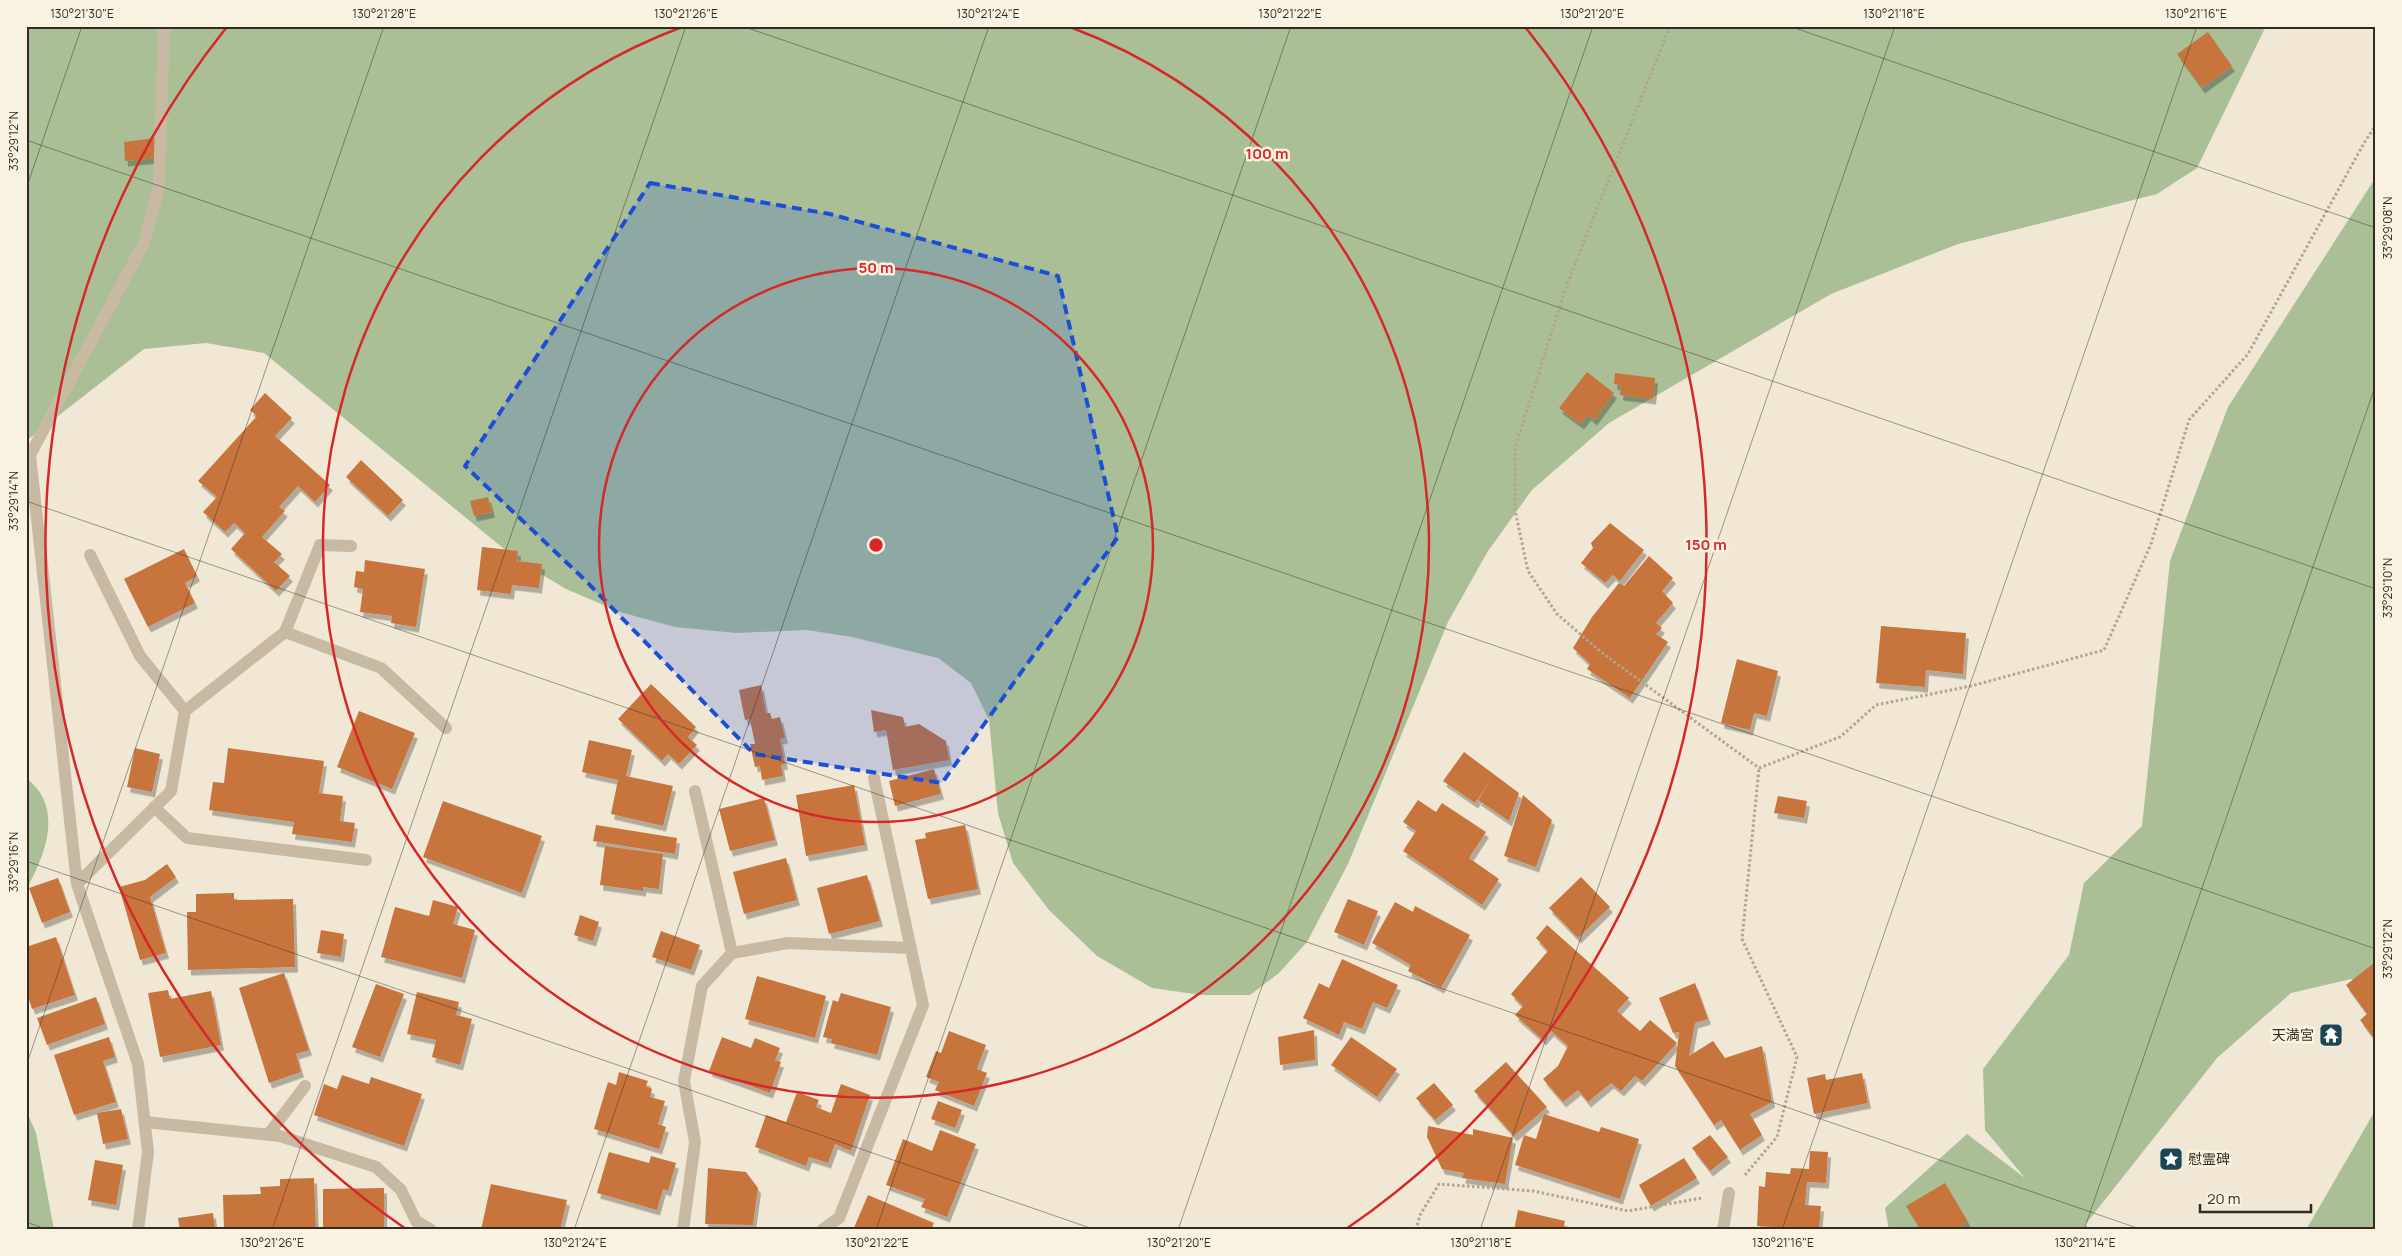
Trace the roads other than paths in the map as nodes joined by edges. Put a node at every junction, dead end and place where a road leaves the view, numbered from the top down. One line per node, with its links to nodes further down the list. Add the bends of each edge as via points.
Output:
1 (164, 26): 2 (street, via 159,187 144,243)
2 (28, 452): 12 (street)
3 (351, 546): 5 (street, via 320,546)
4 (90, 554): 6 (street, via 140,656)
5 (285, 632): 6 (street); 7 (street, via 381,668)
6 (185, 711): 10 (street, via 171,791)
7 (446, 728)
8 (874, 778): 13 (street)
9 (694, 791): 14 (street)
10 (154, 808): 11 (street, via 188,838); 12 (street)
11 (366, 860)
12 (77, 884): 16 (street, via 138,1064)
13 (911, 948): 14 (street, via 788,943); 22 (street, via 923,1005 838,1218)
14 (732, 953): 21 (street, via 702,986 684,1081 694,1142)
15 (305, 1086): 17 (street)
16 (145, 1122): 17 (street); 19 (street, via 148,1152)
17 (268, 1135): 20 (street, via 376,1167 401,1190 416,1222)
18 (1729, 1193): 23 (street)
19 (138, 1230)
20 (431, 1230)
21 (683, 1230)
22 (822, 1230)
23 (1723, 1230)

